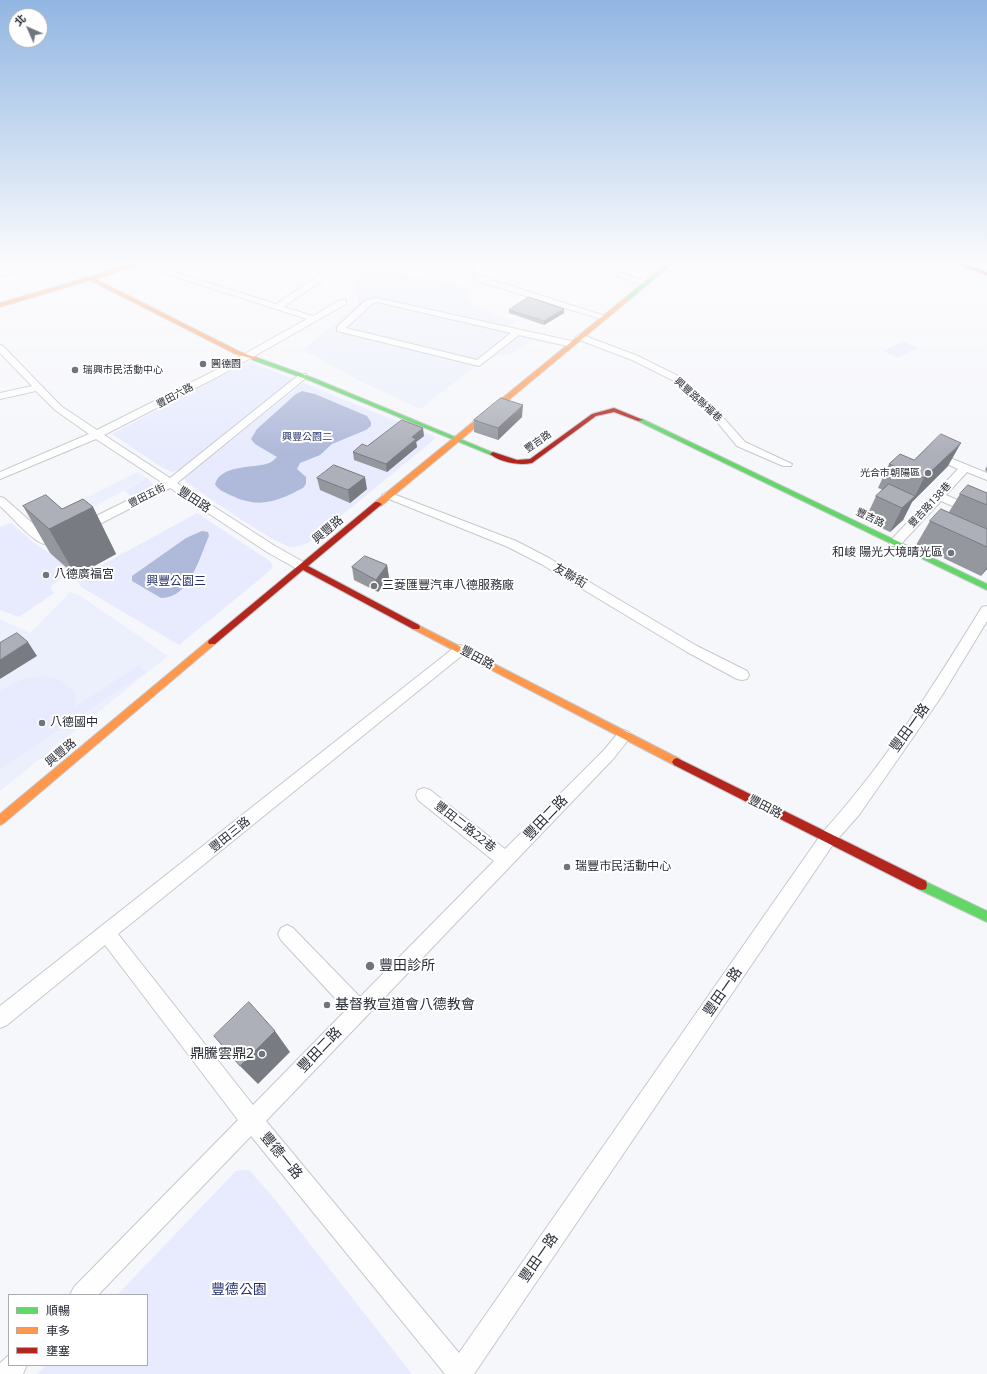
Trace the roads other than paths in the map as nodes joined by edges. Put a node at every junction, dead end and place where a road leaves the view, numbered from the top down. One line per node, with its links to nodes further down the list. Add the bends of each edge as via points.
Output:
1 (184, 325): 10 (street, 豐吉路)
2 (303, 325): 10 (street, 豐田六路)
3 (344, 325): 6 (street, via 340,329 479,363)
4 (487, 325): 6 (street)
5 (594, 325): 7 (street, 興豐路)
6 (517, 332): 8 (street)
7 (580, 337): 8 (street, 興豐路); 17 (street, 興豐路聯福巷, via 634,358 679,380 716,415 741,444)
8 (571, 344): 15 (street, 興豐路)
9 (1, 350): 12 (street, 豐田路)
10 (248, 357): 11 (street, 豐吉路); 14 (street, 豐田六路)
11 (303, 376): 15 (street, 豐吉路); 21 (street, 豐田五街)
12 (38, 388): 13 (street); 14 (street, 豐田路, via 58,408)
13 (0, 396)
14 (97, 436): 19 (street, 豐田六路); 21 (street, 豐田路)
15 (455, 439): 22 (street, 興豐路); 26 (street, 豐吉路, via 511,461 524,463 532,460 594,415 614,410)
16 (925, 451): 18 (street)
17 (787, 464)
18 (965, 468): 20 (street); 23 (street, 豐吉路138巷)
19 (0, 476)
20 (987, 477)
21 (169, 484): 24 (street, 豐田五街, via 50,541 44,540); 27 (street, 豐田路, via 271,550)
22 (388, 495): 27 (street, 興豐路); 31 (street, 友聯街, via 512,544 692,649)
23 (939, 496): 25 (street); 26 (street, 豐吉路138巷)
24 (0, 500)
25 (987, 517)
26 (895, 543): 28 (street, 豐吉路)
27 (303, 567): 30 (street, 豐田路); 34 (street, 興豐路)
28 (987, 587)
29 (987, 610): 35 (street, 豐田一路, via 936,693 853,810)
30 (460, 650): 32 (street, 豐田路); 38 (street, 豐田三路)
31 (742, 675)
32 (624, 736): 35 (street, 豐田路); 36 (street, 豐田二路)
33 (424, 795): 36 (street, 豐田二路22巷)
34 (0, 820)
35 (828, 838): 37 (street, 豐田路); 46 (street, 豐田一路)
36 (506, 860): 40 (street, 豐田二路)
37 (987, 917)
38 (106, 933): 41 (street, 豐田三路); 42 (street, 豐德一路)
39 (287, 934): 40 (street)
40 (359, 1010): 42 (street, 豐田二路)
41 (0, 1018)
42 (251, 1120): 43 (street, 豐田二路); 46 (street, 豐德一路)
43 (83, 1294)
44 (14, 1366): 45 (street)
45 (6, 1374)
46 (460, 1374)

